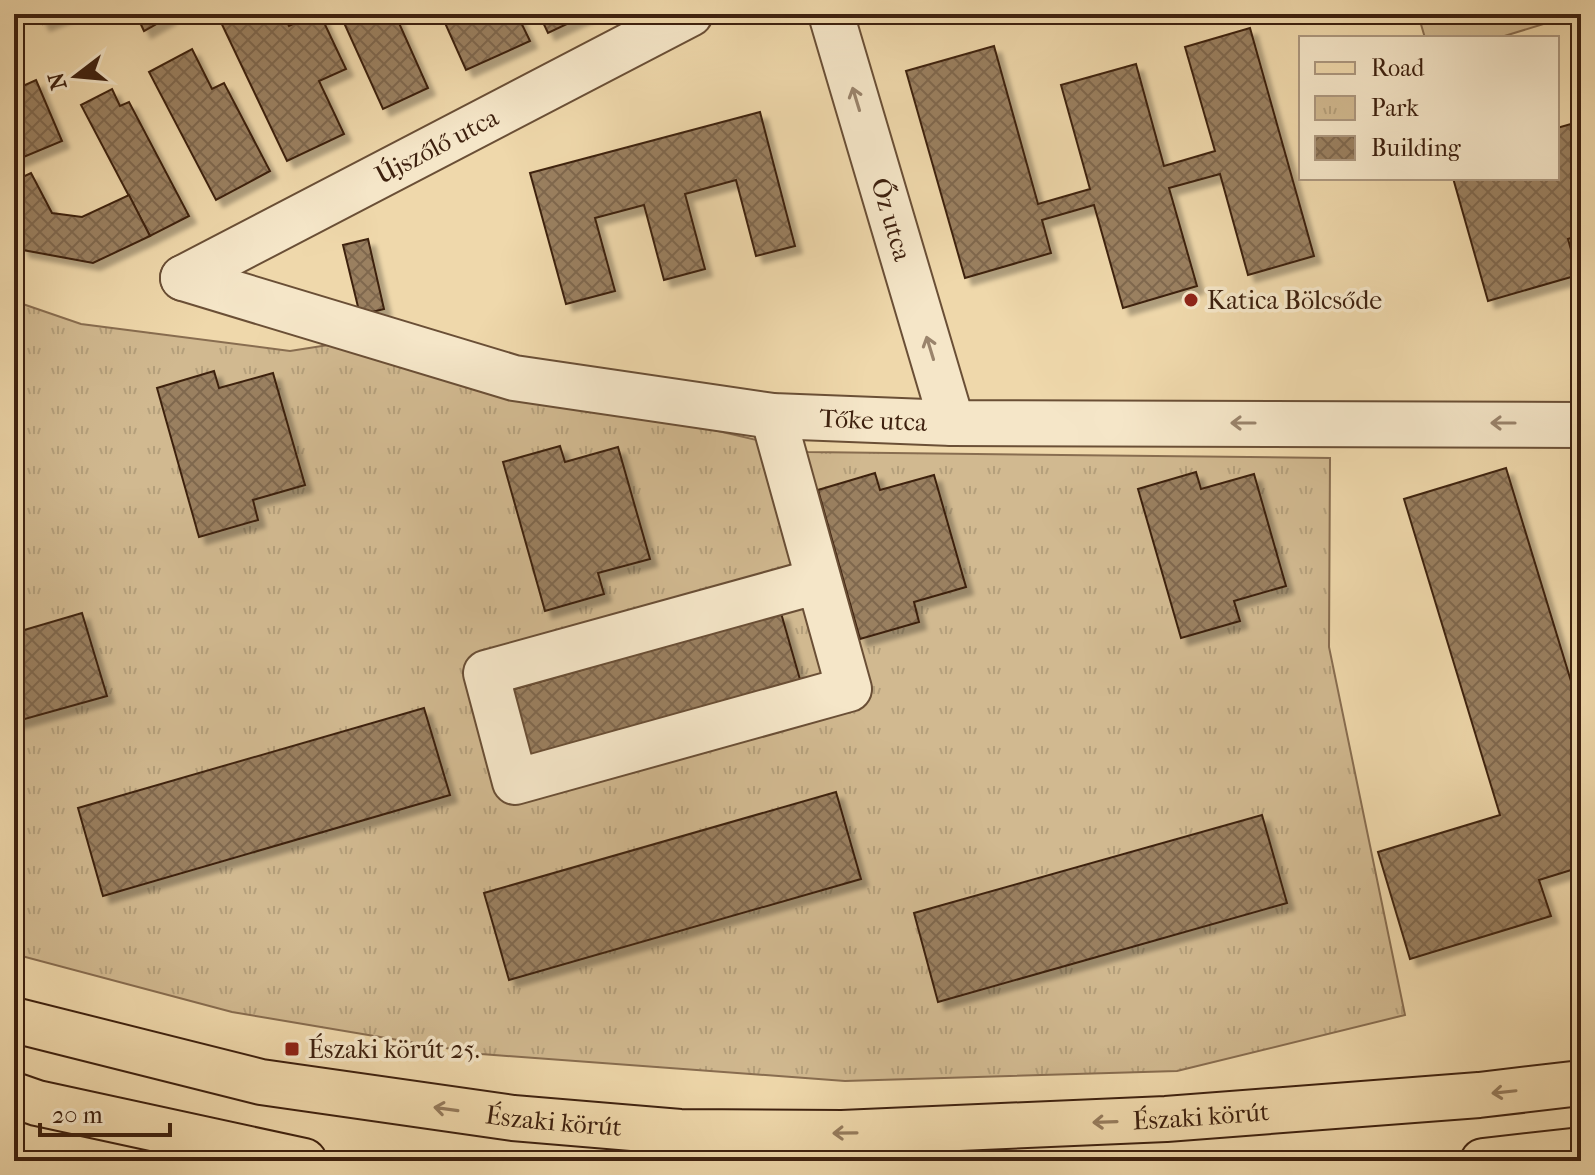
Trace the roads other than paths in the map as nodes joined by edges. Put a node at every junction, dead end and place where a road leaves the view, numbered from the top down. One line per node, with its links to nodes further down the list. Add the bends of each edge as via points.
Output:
1 (690, 14): 3 (street, Újszőlő utca)
2 (831, 14): 5 (street, Őz utca, one-way to 2)
3 (183, 278): 4 (street, Tőke utca, via 514,378)
4 (773, 416): 5 (street, Tőke utca); 7 (street)
5 (952, 423): 6 (street, Tőke utca, one-way to 5)
6 (1581, 425)
7 (818, 581): 7 (street, via 849,689 515,782 486,673)
8 (14, 1020): 9 (main road, Északi körút, one-way to 8, via 1166,1119 842,1133 680,1132 513,1118 261,1082)
9 (1581, 1083)
10 (14, 1095): 12 (main road)
11 (1581, 1150): 13 (main road)
12 (289, 1160)
13 (1483, 1161)

